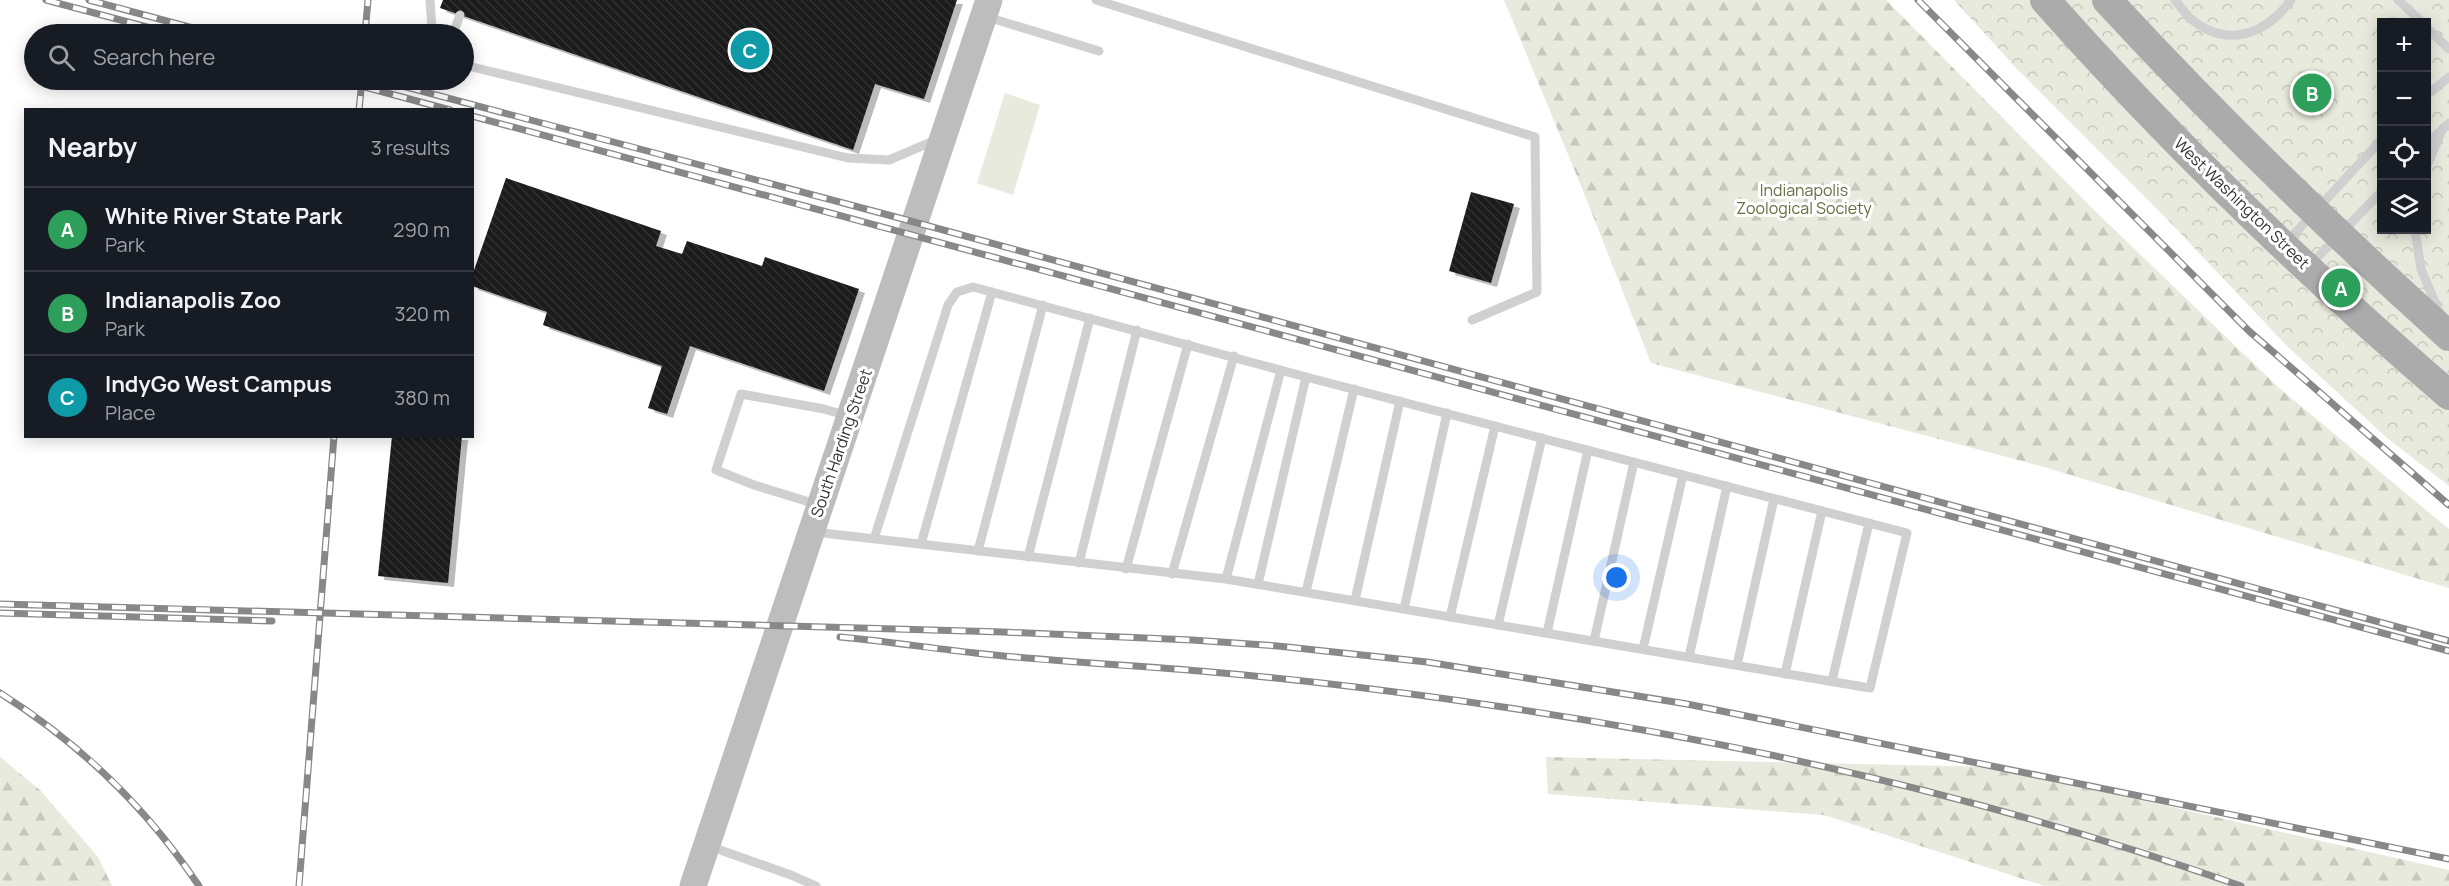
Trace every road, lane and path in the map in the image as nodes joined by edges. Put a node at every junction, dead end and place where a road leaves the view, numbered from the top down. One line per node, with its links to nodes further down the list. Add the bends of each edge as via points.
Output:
1 (430, 0): 11 (lane)
2 (1096, 0): 33 (lane, via 1535,137 1537,292)
3 (2046, 0): 28 (main road, West Washington Street, via 2170,134)
4 (2107, 0): 25 (main road, via 2178,78)
5 (2175, 0): 6 (lane, via 2190,18 2219,35 2245,35 2267,25)
6 (2291, 0)
7 (2398, 0): 10 (lane)
8 (986, 8): 15 (lane); 20 (street, South Harding Street)
9 (460, 15): 12 (lane)
10 (2418, 18)
11 (432, 24)
12 (457, 24)
13 (2431, 31): 14 (lane)
14 (2449, 49)
15 (1099, 51)
16 (474, 67): 20 (lane, via 848,158 889,160)
17 (2449, 77): 18 (lane)
18 (2431, 93)
19 (2446, 126): 21 (lane); 23 (lane)
20 (943, 137): 44 (street, South Harding Street)
21 (2431, 141)
22 (2377, 144): 25 (lane)
23 (2431, 159)
24 (2377, 196): 27 (lane)
25 (2314, 213): 27 (main road); 28 (lane)
26 (2416, 234): 35 (lane, via 2421,268)
27 (2337, 235): 29 (lane); 35 (main road)
28 (2284, 245): 29 (main road, West Washington Street)
29 (2308, 268): 41 (main road, West Washington Street)
30 (992, 292): 31 (lane); 56 (lane, via 973,287 957,292 948,304); 57 (lane)
31 (1043, 305): 32 (lane); 58 (lane)
32 (1090, 318): 34 (lane); 59 (lane)
33 (1472, 320)
34 (1137, 330): 36 (lane); 60 (lane)
35 (2449, 336)
36 (1188, 344): 37 (lane); 61 (lane)
37 (1234, 356): 38 (lane); 62 (lane)
38 (1281, 370): 39 (lane); 63 (lane)
39 (1306, 377): 40 (lane); 64 (lane)
40 (1354, 389): 42 (lane); 65 (lane)
41 (2449, 395)
42 (1400, 401): 43 (lane); 66 (lane)
43 (1448, 413): 45 (lane); 67 (lane)
44 (850, 417): 52 (street, South Harding Street); 52 (lane, via 741,394 716,470)
45 (1495, 426): 46 (lane); 68 (lane)
46 (1542, 438): 47 (lane); 69 (lane)
47 (1588, 450): 48 (lane); 70 (lane)
48 (1634, 462): 49 (lane); 71 (lane)
49 (1683, 475): 50 (lane); 72 (lane)
50 (1727, 486): 51 (lane); 73 (lane)
51 (1774, 499): 53 (lane); 74 (lane)
52 (820, 505): 55 (street, South Harding Street)
53 (1822, 511): 54 (lane); 75 (lane)
54 (1869, 523): 76 (lane); 76 (lane, via 1907,533 1870,688)
55 (811, 532): 56 (lane); 77 (street, South Harding Street)
56 (874, 539): 57 (lane)
57 (921, 544): 58 (lane)
58 (978, 551): 59 (lane)
59 (1028, 557): 60 (lane)
60 (1079, 563): 61 (lane)
61 (1126, 569): 62 (lane)
62 (1172, 574): 63 (lane)
63 (1226, 579): 64 (lane)
64 (1258, 584): 65 (lane)
65 (1306, 592): 66 (lane)
66 (1355, 600): 67 (lane)
67 (1404, 609): 68 (lane)
68 (1450, 617): 69 (lane)
69 (1498, 625): 70 (lane)
70 (1546, 633): 71 (lane)
71 (1594, 641): 72 (lane)
72 (1643, 649): 73 (lane)
73 (1689, 657): 74 (lane)
74 (1737, 665): 75 (lane)
75 (1785, 674): 76 (lane)
76 (1832, 681)
77 (707, 846): 78 (street, South Harding Street); 79 (lane)
78 (693, 886)
79 (816, 886)

